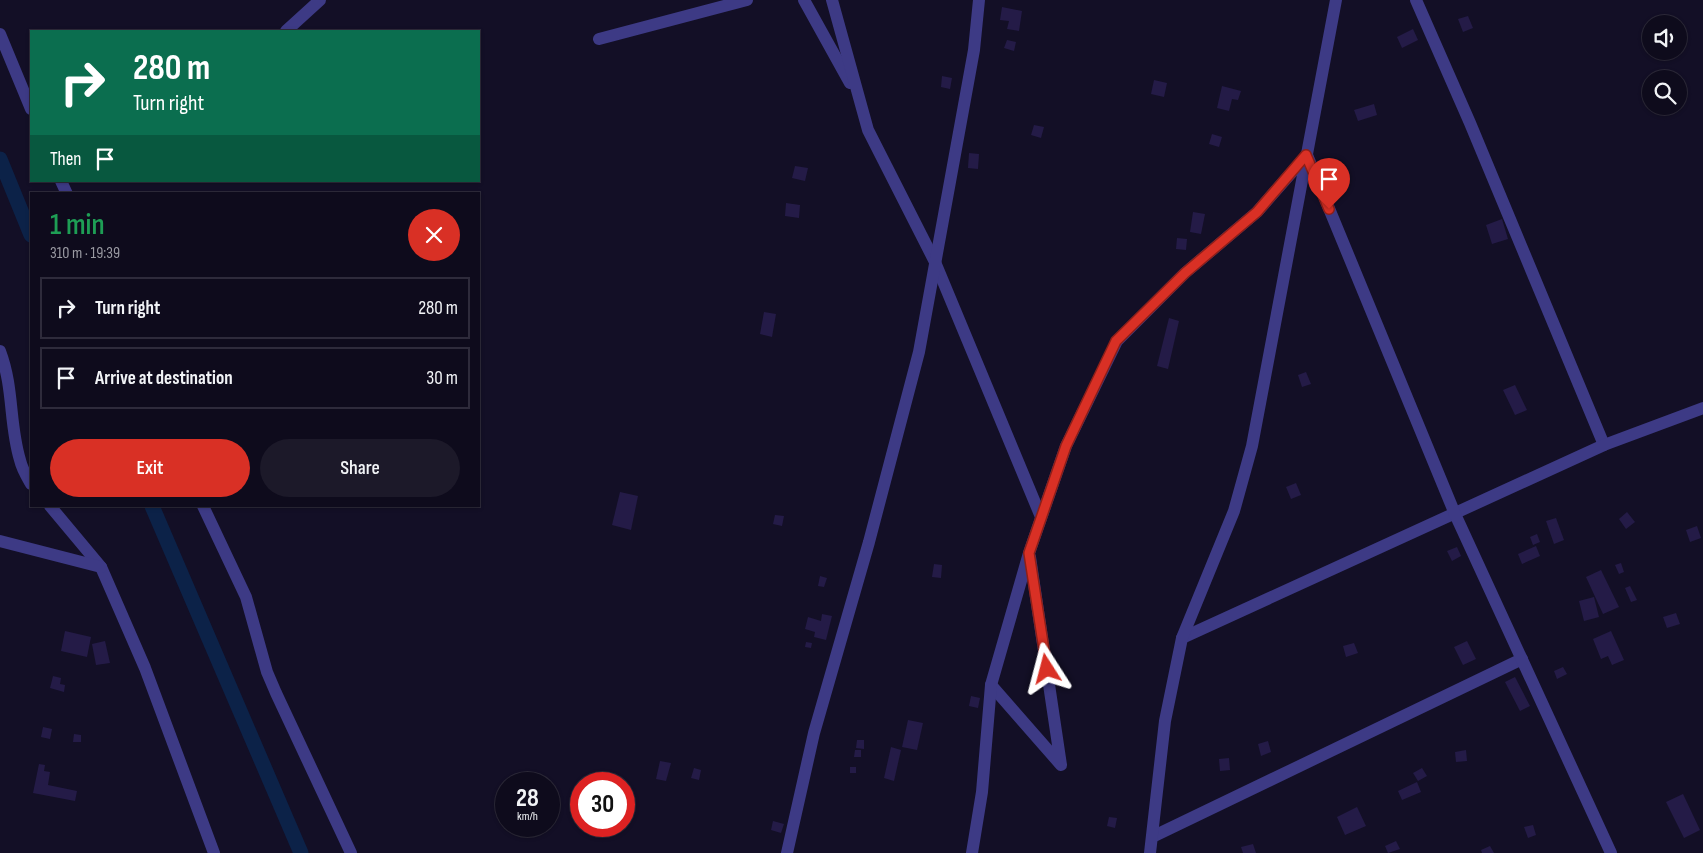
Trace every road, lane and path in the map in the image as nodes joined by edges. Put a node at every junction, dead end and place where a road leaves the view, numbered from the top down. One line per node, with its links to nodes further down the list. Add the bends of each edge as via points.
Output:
1 (320, 0): 8 (street)
2 (747, 0): 10 (street)
3 (804, 0): 11 (street)
4 (832, 0): 11 (street)
5 (979, 0): 14 (street, via 974,50)
6 (1336, 0): 13 (street)
7 (1416, 0): 17 (street)
8 (287, 30)
9 (0, 34): 12 (street)
10 (599, 39)
11 (860, 102): 14 (street, via 868,130)
12 (30, 108)
13 (1306, 155): 21 (street); 22 (street, via 1257,212 1185,273 1116,341 1066,446); 26 (street, via 1252,446 1234,511)
14 (935, 262): 22 (street); 32 (street, via 919,352 814,733)
15 (0, 351): 18 (street, via 13,406 14,437 20,462)
16 (1703, 408): 17 (street)
17 (1604, 445): 21 (street)
18 (30, 482)
19 (51, 507): 25 (street)
20 (203, 507): 31 (street, via 246,597 273,686)
21 (1455, 514): 26 (street); 27 (street)
22 (1041, 517): 24 (street)
23 (0, 541): 25 (street)
24 (1029, 553): 28 (street); 28 (street, via 1061,765)
25 (101, 566): 30 (street, via 145,668)
26 (1182, 638): 29 (street, via 1165,721)
27 (1522, 659): 29 (street); 35 (street)
28 (991, 685): 33 (street, via 982,792)
29 (1152, 838): 34 (street)
30 (214, 853)
31 (351, 853)
32 (788, 853)
33 (972, 853)
34 (1150, 853)
35 (1611, 853)

